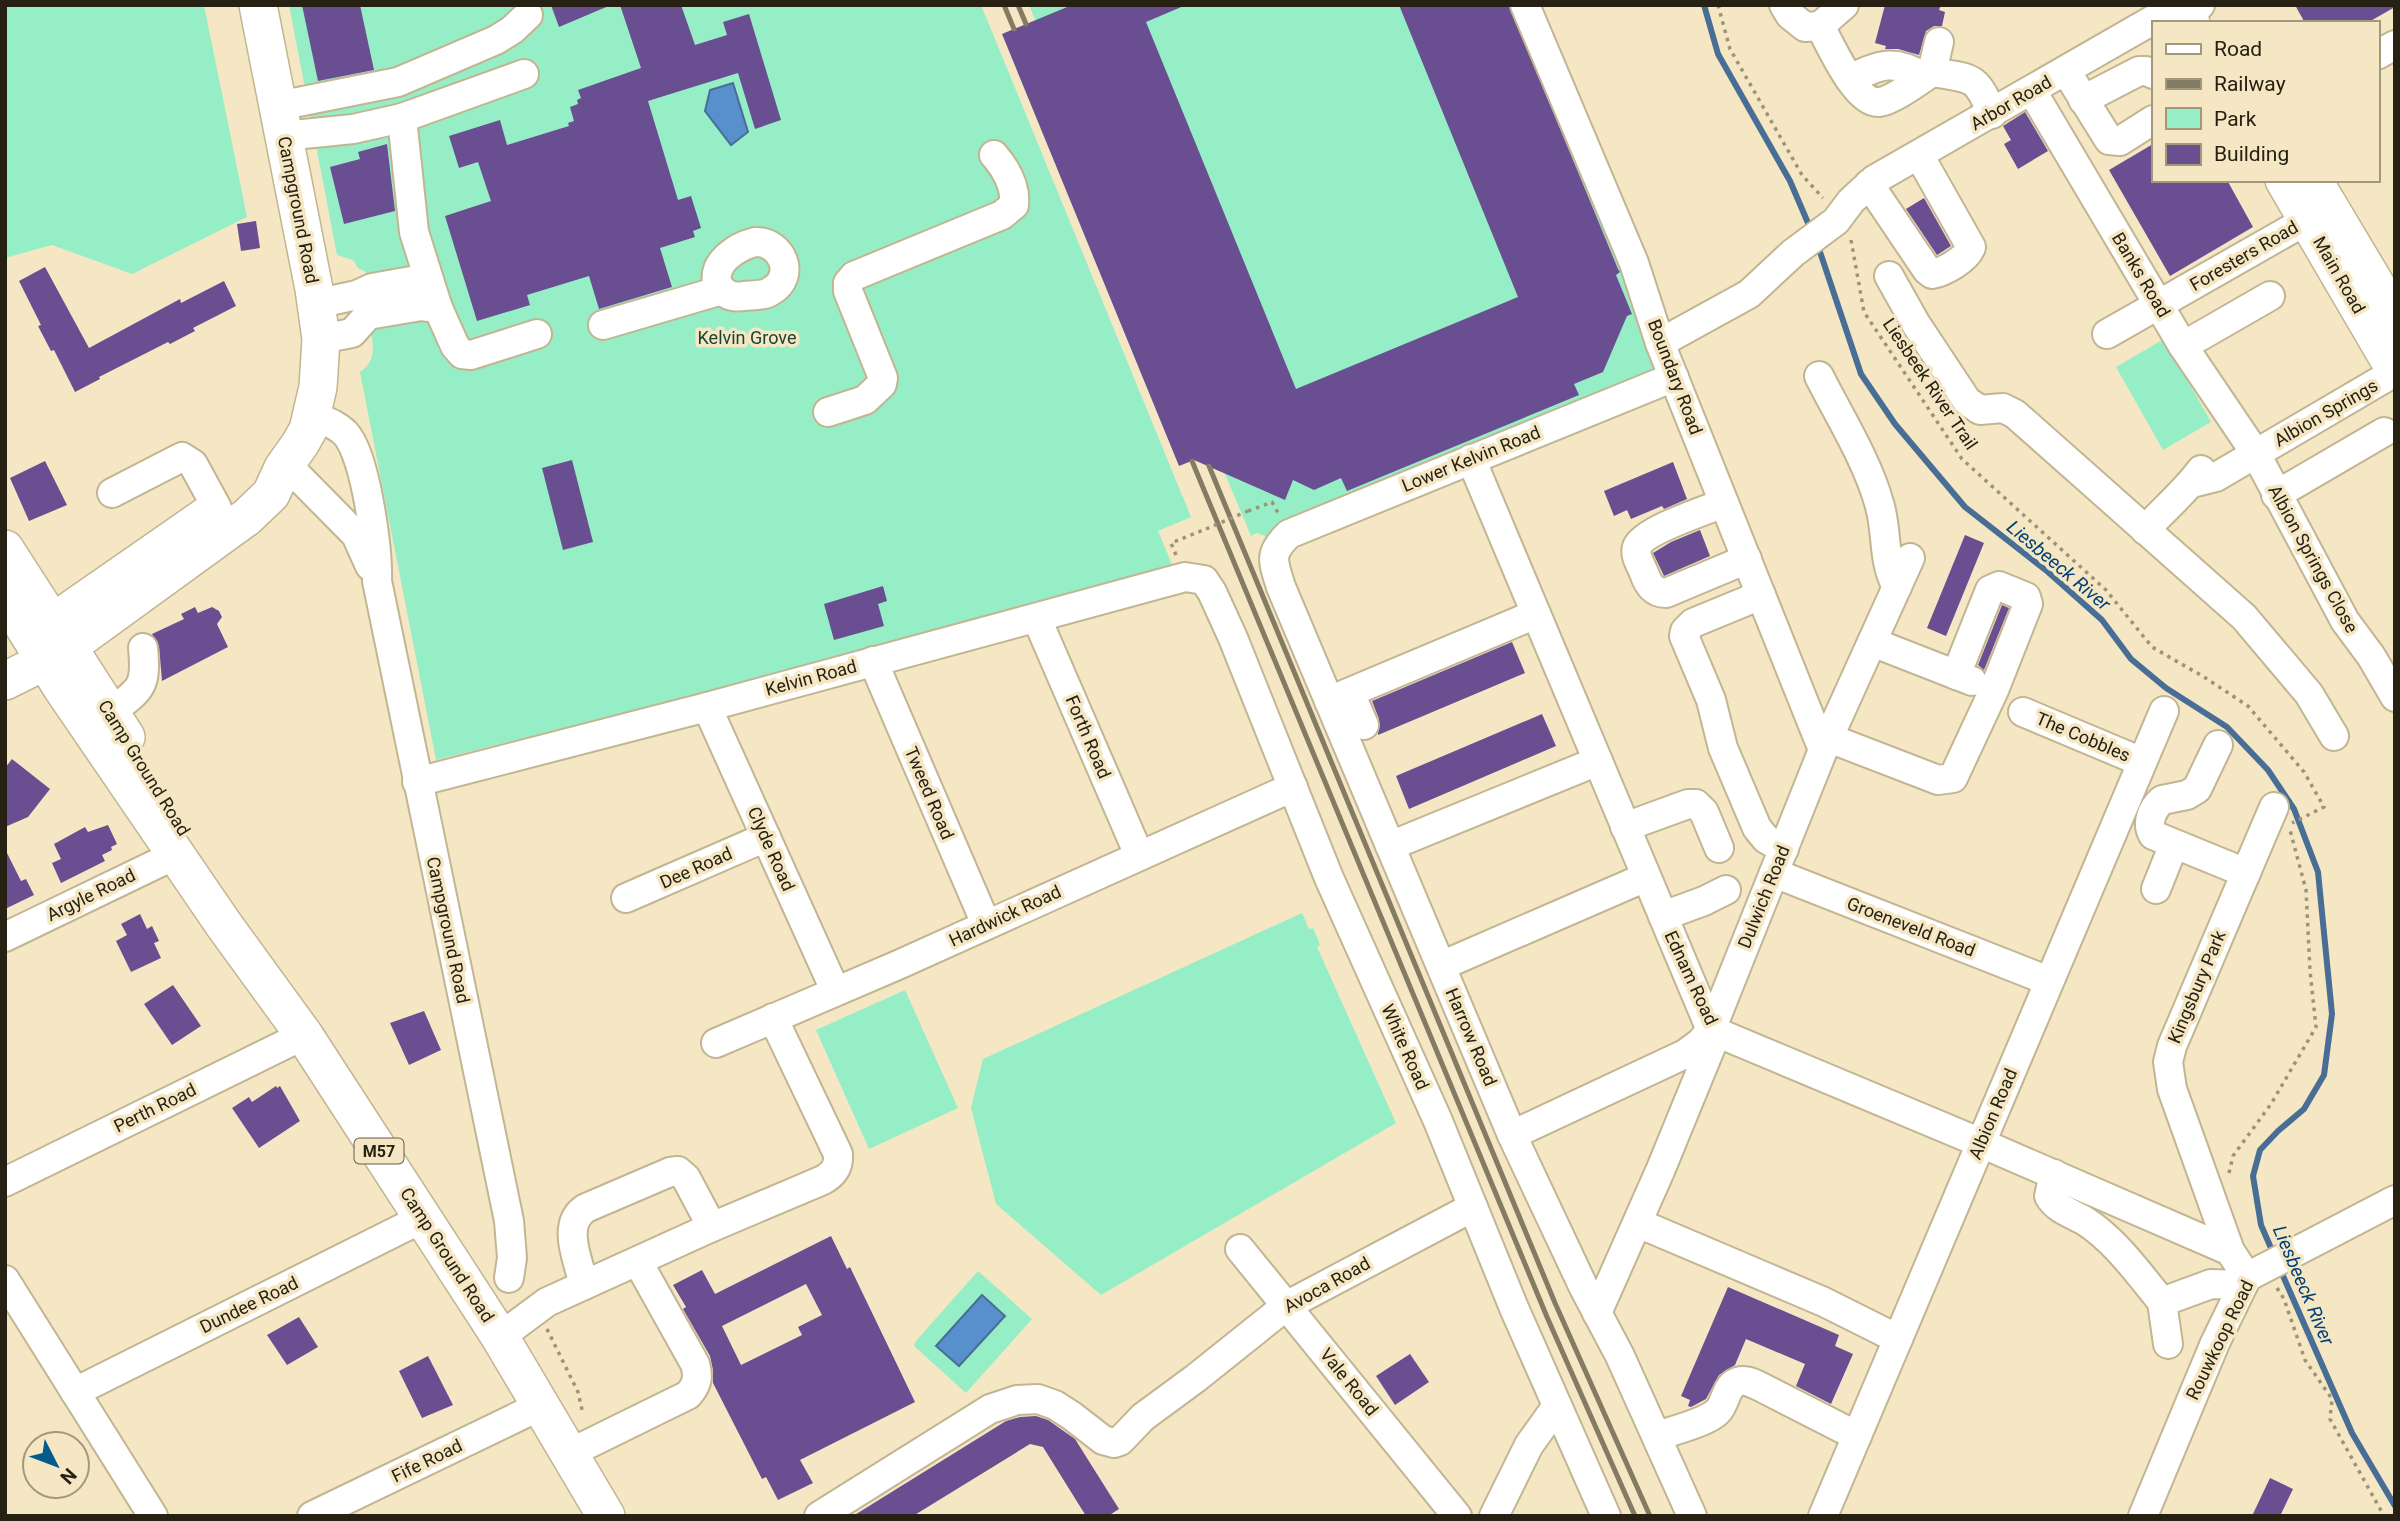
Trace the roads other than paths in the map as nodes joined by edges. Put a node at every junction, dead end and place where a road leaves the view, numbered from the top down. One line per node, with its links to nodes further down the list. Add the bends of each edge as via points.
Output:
1 (258, 5): 20 (main road, Campground Road)
2 (1525, 5): 39 (street, Boundary Road, via 1634,263)
3 (1784, 5): 8 (street, via 1805,27)
4 (1844, 5): 8 (street)
5 (2193, 9): 7 (main road); 12 (street, Arbor Road, via 2158,17)
6 (528, 15): 20 (street, via 496,40 398,82)
7 (2216, 21)
8 (1819, 26): 14 (street, via 1850,79 1883,64)
9 (1939, 42): 14 (street)
10 (2395, 45): 11 (street)
11 (2379, 54)
12 (2066, 71): 16 (street, Arbor Road); 17 (street)
13 (524, 74): 19 (street)
14 (1928, 74): 18 (street, via 1973,81)
15 (2152, 74): 17 (street, via 2140,71)
16 (2032, 91): 18 (street, Arbor Road); 33 (street, Banks Road)
17 (2082, 100): 21 (street, via 2113,142)
18 (1992, 114): 23 (street, Arbor Road)
19 (402, 118): 20 (street, via 353,129); 30 (street, via 414,232)
20 (281, 121): 32 (main road, Campground Road)
21 (2152, 121)
22 (994, 155): 44 (street, via 1015,194 1014,205 1002,215 854,276 848,283 883,378 865,400)
23 (1919, 155): 26 (street, Arbor Road); 26 (street, via 1971,247 1964,257 1930,273)
24 (2285, 182): 27 (main road, Main Road)
25 (2314, 182): 34 (main road, Main Road)
26 (1852, 202): 39 (street, Arbor Road, via 1749,294)
27 (2307, 220): 33 (street, Foresters Road); 41 (main road, Main Road)
28 (1889, 276): 54 (street, via 1967,401 1980,410 2003,408 2015,414)
29 (722, 290): 35 (street)
30 (432, 291): 32 (street, via 372,288); 36 (street, via 456,348 465,355); 38 (street, via 421,306 370,315 352,333)
31 (2270, 296): 40 (street)
32 (315, 304): 38 (main road, Campground Road)
33 (2160, 304): 37 (street, Foresters Road); 40 (street, Banks Road)
34 (2395, 317)
35 (603, 325)
36 (537, 334)
37 (2107, 334)
38 (321, 339): 45 (main road, Campground Road)
39 (1660, 343): 43 (street, Boundary Road)
40 (2183, 346): 47 (street, Banks Road)
41 (2395, 371): 47 (street, Albion Springs)
42 (1819, 376): 61 (street, via 1880,503 1888,568)
43 (1674, 377): 48 (street, Lower Kelvin Road); 52 (street, Boundary Road)
44 (828, 412)
45 (312, 415): 49 (main road, Campground Road); 60 (street, Campground Road, via 345,433 359,458 378,556)
46 (2384, 432): 51 (street)
47 (2256, 454): 51 (street, Albion Springs Close); 54 (street, via 2231,450 2206,464)
48 (1471, 459): 56 (street, Lower Kelvin Road, via 1289,534); 64 (street, Ednam Road)
49 (285, 466): 53 (main road, via 254,481); 60 (street, Campground Road, via 356,535); 67 (main road, Campground Road, via 271,494 247,517)
50 (112, 493): 53 (street, via 182,457 193,464)
51 (2276, 495): 74 (street, Albion Springs Close, via 2345,621)
52 (1724, 503): 58 (street, Boundary Road); 58 (street, via 1646,537 1637,551 1644,573 1652,588 1666,593)
53 (217, 508): 67 (main road)
54 (2145, 530): 80 (street, via 2253,626 2309,694)
55 (5, 548): 67 (main road, M57)
56 (1274, 550): 73 (street, Harrow Road, via 1281,587)
57 (1910, 558): 61 (street, Dulwich Road)
58 (1747, 559): 62 (street, Boundary Road)
59 (1204, 580): 65 (street, Kelvin Road, via 1185,578); 86 (street, White Road, via 1233,638)
60 (377, 581): 85 (street, Campground Road)
61 (1897, 587): 66 (street, Dulwich Road)
62 (1761, 595): 81 (street, Boundary Road); 95 (street, Groeneveld Road, via 1693,623 1684,636 1711,700 1723,748 1757,828)
63 (5, 596): 67 (main road, M57)
64 (1536, 614): 73 (street); 83 (street, Ednam Road)
65 (1037, 619): 69 (street, Kelvin Road); 94 (street, Forth Road)
66 (1872, 642): 70 (street); 81 (street, Dulwich Road)
67 (40, 645): 71 (main road); 78 (main road, Camp Ground Road / M57); 93 (main road, Camp Ground Road / M57)
68 (143, 648): 78 (street, via 143,684)
69 (873, 661): 75 (street, Kelvin Road); 102 (street, Tweed Road)
70 (1956, 675): 72 (street); 72 (street, via 1990,590 1999,586 2022,594 2028,604)
71 (5, 681)
72 (1994, 690): 81 (street, via 1960,768 1950,780)
73 (1340, 697): 79 (street); 91 (street, Harrow Road)
74 (2395, 697)
75 (707, 707): 85 (street, Kelvin Road); 89 (street, Clyde Road)
76 (2164, 711): 84 (street, Albion Road)
77 (2023, 712): 84 (street, The Cobbles)
78 (110, 713): 107 (main road, Camp Ground Road / M57, via 176,814)
79 (1364, 725)
80 (2334, 737)
81 (1826, 744): 95 (street, Dulwich Road)
82 (2218, 745): 90 (street, via 2197,789 2162,800 2150,818 2153,835)
83 (1598, 761): 88 (street, Ednam Road); 91 (street)
84 (2142, 762): 105 (street, Albion Road)
85 (418, 782): 125 (street, Campground Road, via 509,1221)
86 (1293, 787): 94 (street, Hardwick Road); 117 (street, White Road)
87 (2281, 816): 96 (street, Kingsbury Park)
88 (1625, 827): 92 (street, via 1696,804); 97 (street, Ednam Road)
89 (765, 837): 100 (street, Dee Road); 106 (street, Clyde Road)
90 (2174, 844): 96 (street); 98 (street)
91 (1390, 846): 104 (street, Harrow Road)
92 (1719, 848)
93 (177, 854): 103 (street, Argyle Road); 107 (main road, Camp Ground Road / M57)
94 (1139, 855): 102 (street, Hardwick Road)
95 (1779, 861): 105 (street, Groeneveld Road); 109 (street, Dulwich Road)
96 (2246, 873): 122 (street, Kingsbury Park, via 2168,1062 2172,1089)
97 (1646, 877): 101 (street, Ednam Road); 104 (street)
98 (2156, 889)
99 (1726, 890): 101 (street)
100 (626, 898)
101 (1663, 916): 109 (street, Ednam Road)
102 (986, 924): 106 (street, Hardwick Road)
103 (5, 937)
104 (1441, 967): 112 (street, Harrow Road)
105 (2049, 981): 113 (street, Albion Road)
106 (835, 990): 108 (street, Hardwick Road)
107 (281, 1000): 110 (main road, Camp Ground Road / M57)
108 (773, 1018): 111 (street, Hardwick Road); 120 (street, via 838,1154 837,1167 823,1180)
109 (1714, 1031): 112 (street, Dulwich Road, via 1685,1054); 113 (street, Ednam Road); 119 (street)
110 (304, 1035): 115 (street, Perth Road); 118 (main road, Camp Ground Road / M57)
111 (716, 1043)
112 (1512, 1135): 130 (street, Harrow Road)
113 (1981, 1143): 114 (street, Ednam Road); 132 (street, Albion Road)
114 (2054, 1174): 122 (street, Ednam Road); 128 (street, via 2051,1200 2110,1241)
115 (5, 1182)
116 (2395, 1200): 124 (street)
117 (1473, 1208): 129 (street, Avoca Road); 136 (street, White Road)
118 (423, 1219): 131 (main road, Camp Ground Road / M57); 134 (street, Dundee Road)
119 (1638, 1223): 130 (street); 132 (street, via 1824,1302)
120 (712, 1227): 123 (street); 127 (street, via 678,1171 586,1208 575,1218 572,1230)
121 (1240, 1249): 129 (street, Vale Road)
122 (2230, 1251): 124 (street)
123 (638, 1262): 127 (street); 139 (street, via 695,1364 695,1387 688,1395)
124 (2260, 1271): 128 (street); 149 (street, Rouwkoop Road, via 2214,1343)
125 (509, 1278)
126 (5, 1280): 134 (street)
127 (584, 1285): 131 (street, via 547,1302)
128 (2162, 1302): 133 (street)
129 (1286, 1306): 143 (street, Avoca Road, via 1114,1443 1047,1402 1029,1399 998,1406); 144 (street, Vale Road)
130 (1597, 1312): 137 (street, Harrow Road)
131 (500, 1337): 135 (main road, Camp Ground Road / M57)
132 (1898, 1339): 138 (street, Albion Road)
133 (2168, 1344)
134 (75, 1392): 140 (street)
135 (542, 1405): 139 (main road, Camp Ground Road / M57); 141 (street, Fife Road)
136 (1557, 1406): 145 (street, via 1529,1445); 146 (street, White Road)
137 (1657, 1436): 138 (street, via 1715,1414 1731,1386 1745,1381); 147 (street, Harrow Road)
138 (1857, 1436): 148 (street, Albion Road)
139 (570, 1453): 142 (main road, Camp Ground Road / M57)
140 (153, 1516)
141 (312, 1516)
142 (606, 1516)
143 (819, 1516)
144 (1457, 1516)
145 (1494, 1516)
146 (1606, 1516)
147 (1692, 1516)
148 (1823, 1516)
149 (2143, 1516)

